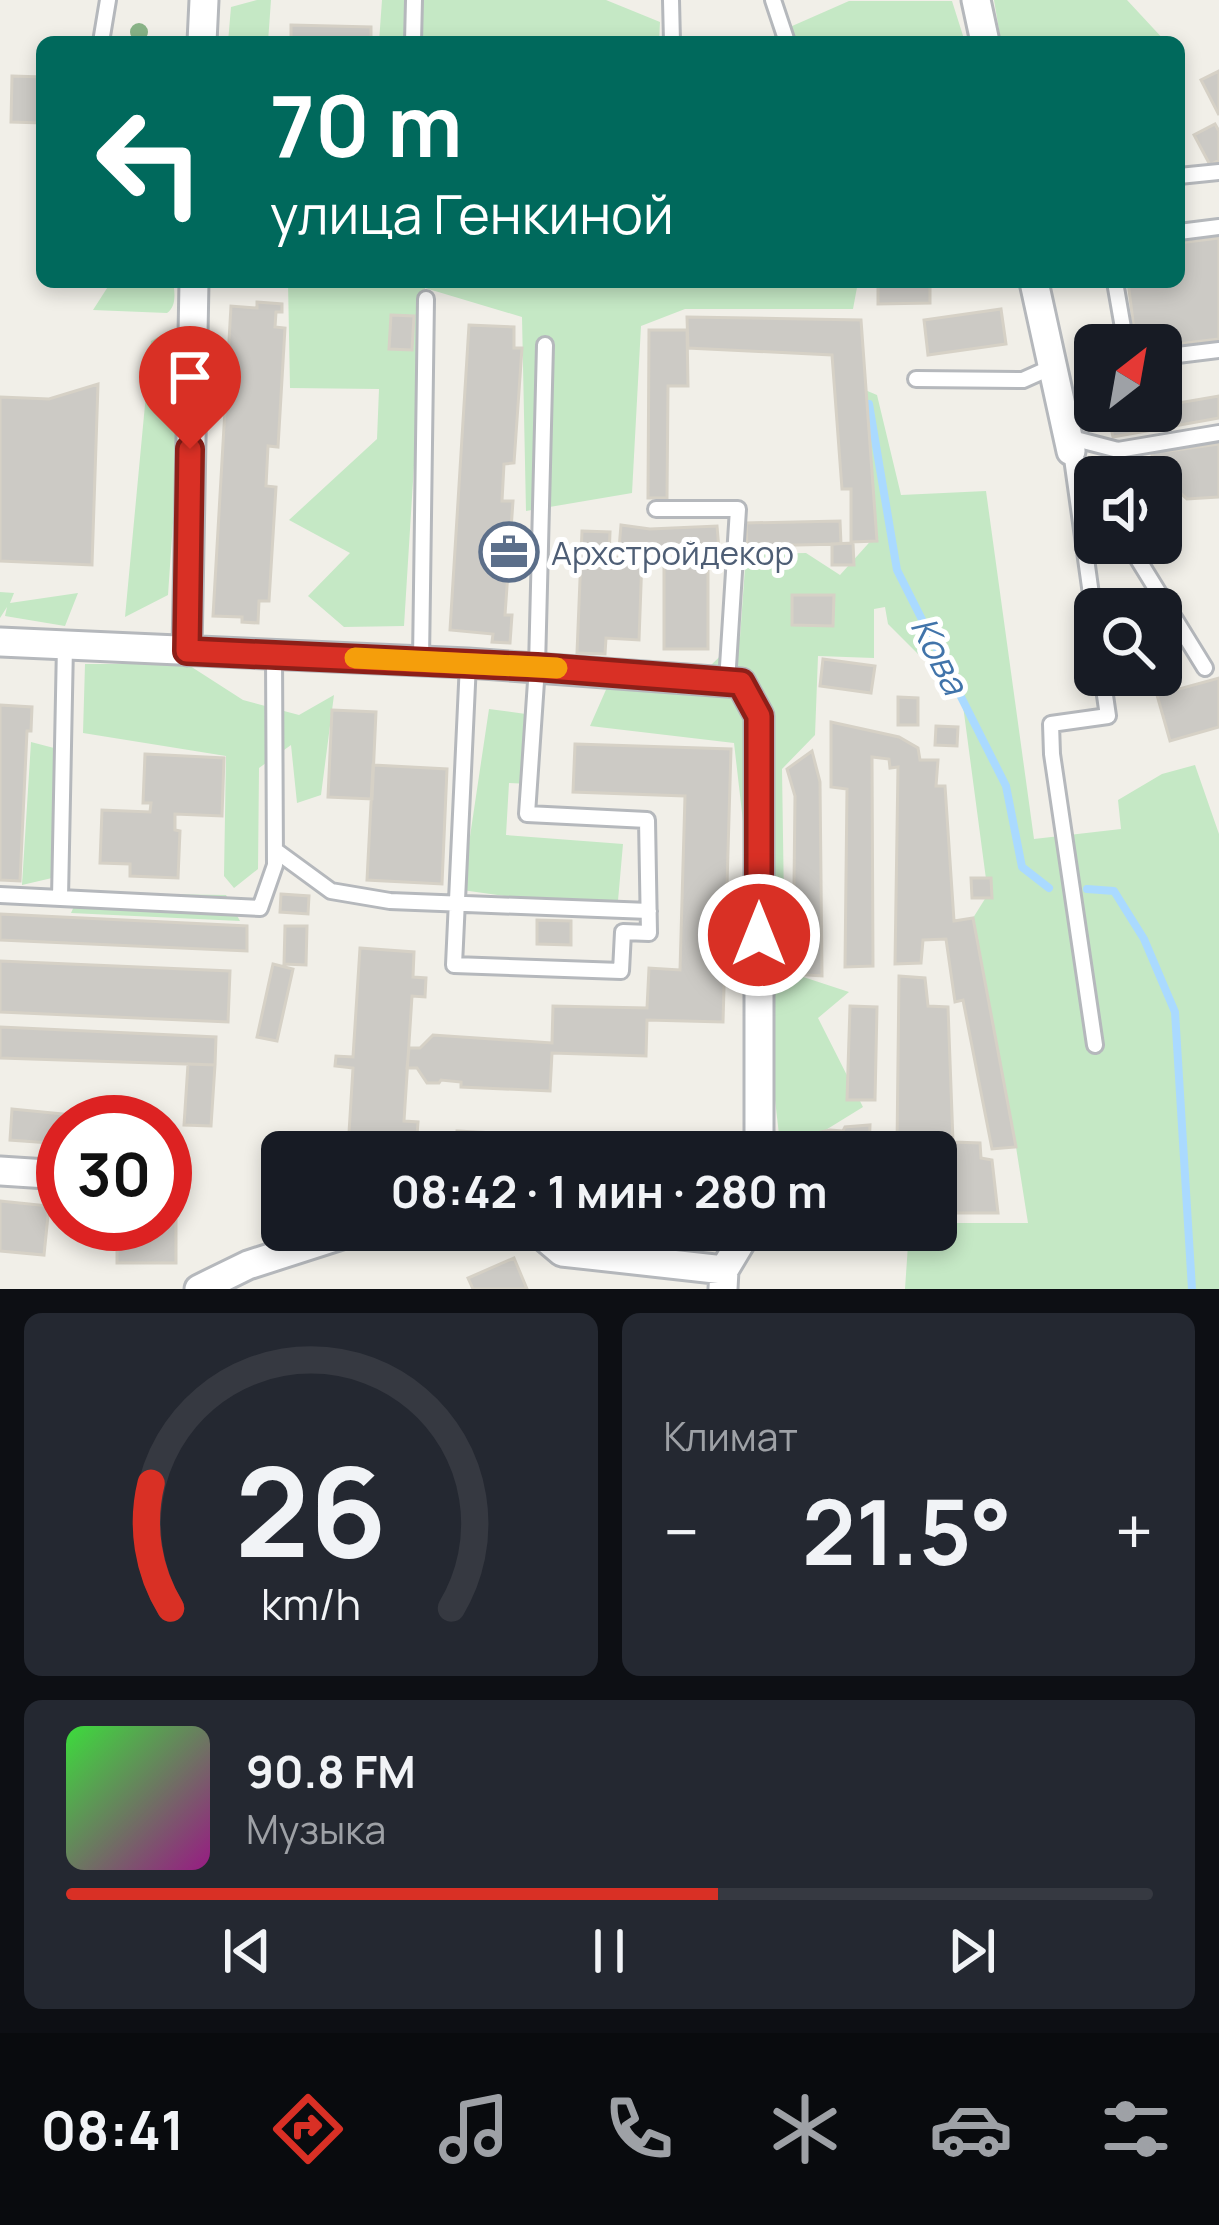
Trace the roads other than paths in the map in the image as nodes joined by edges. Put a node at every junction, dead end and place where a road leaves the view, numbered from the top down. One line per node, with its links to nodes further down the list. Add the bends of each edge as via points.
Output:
1 (108, 0): 7 (lane)
2 (204, 0): 8 (street)
3 (414, 0): 9 (lane)
4 (671, 0): 10 (lane)
5 (773, 0): 11 (lane)
6 (976, 0): 12 (street)
7 (102, 36)
8 (202, 36)
9 (413, 36)
10 (672, 36)
11 (785, 36)
12 (984, 36)
13 (1219, 172): 14 (lane)
14 (1185, 175)
15 (1219, 227): 16 (lane)
16 (1185, 231)
17 (194, 288): 35 (street)
18 (1035, 288): 25 (street)
19 (1116, 288): 21 (lane)
20 (426, 299): 37 (lane)
21 (1122, 324)
22 (545, 346): 39 (lane)
23 (1219, 350): 24 (lane)
24 (1182, 354)
25 (1052, 367): 26 (lane, via 1023,380); 28 (street)
26 (916, 380)
27 (1219, 433): 28 (lane, via 1118,450)
28 (1069, 444): 29 (lane); 32 (lane)
29 (1076, 456)
30 (656, 509): 41 (lane, via 738,509)
31 (1141, 564): 40 (lane)
32 (1090, 588)
33 (0, 643): 34 (street)
34 (65, 646): 35 (street); 45 (lane)
35 (187, 651): 36 (street)
36 (274, 654): 37 (street); 43 (lane)
37 (421, 660): 38 (street)
38 (468, 663): 39 (street); 46 (lane)
39 (537, 667): 41 (street); 47 (lane, via 527,814 647,820)
40 (1205, 668)
41 (734, 682): 49 (street, via 759,716)
42 (1105, 696): 48 (lane, via 1108,716 1051,724)
43 (275, 850): 45 (lane, via 260,908); 46 (lane, via 331,891)
44 (0, 895): 45 (lane)
45 (60, 898)
46 (458, 903): 47 (lane); 47 (lane, via 454,965 621,971 623,932 649,932)
47 (649, 911)
48 (1095, 1045)
49 (759, 1131)
50 (0, 1171): 51 (street)
51 (36, 1173)
52 (292, 1251): 56 (street)
53 (561, 1251): 55 (street)
54 (738, 1251): 55 (street)
55 (724, 1280)
56 (199, 1289)

